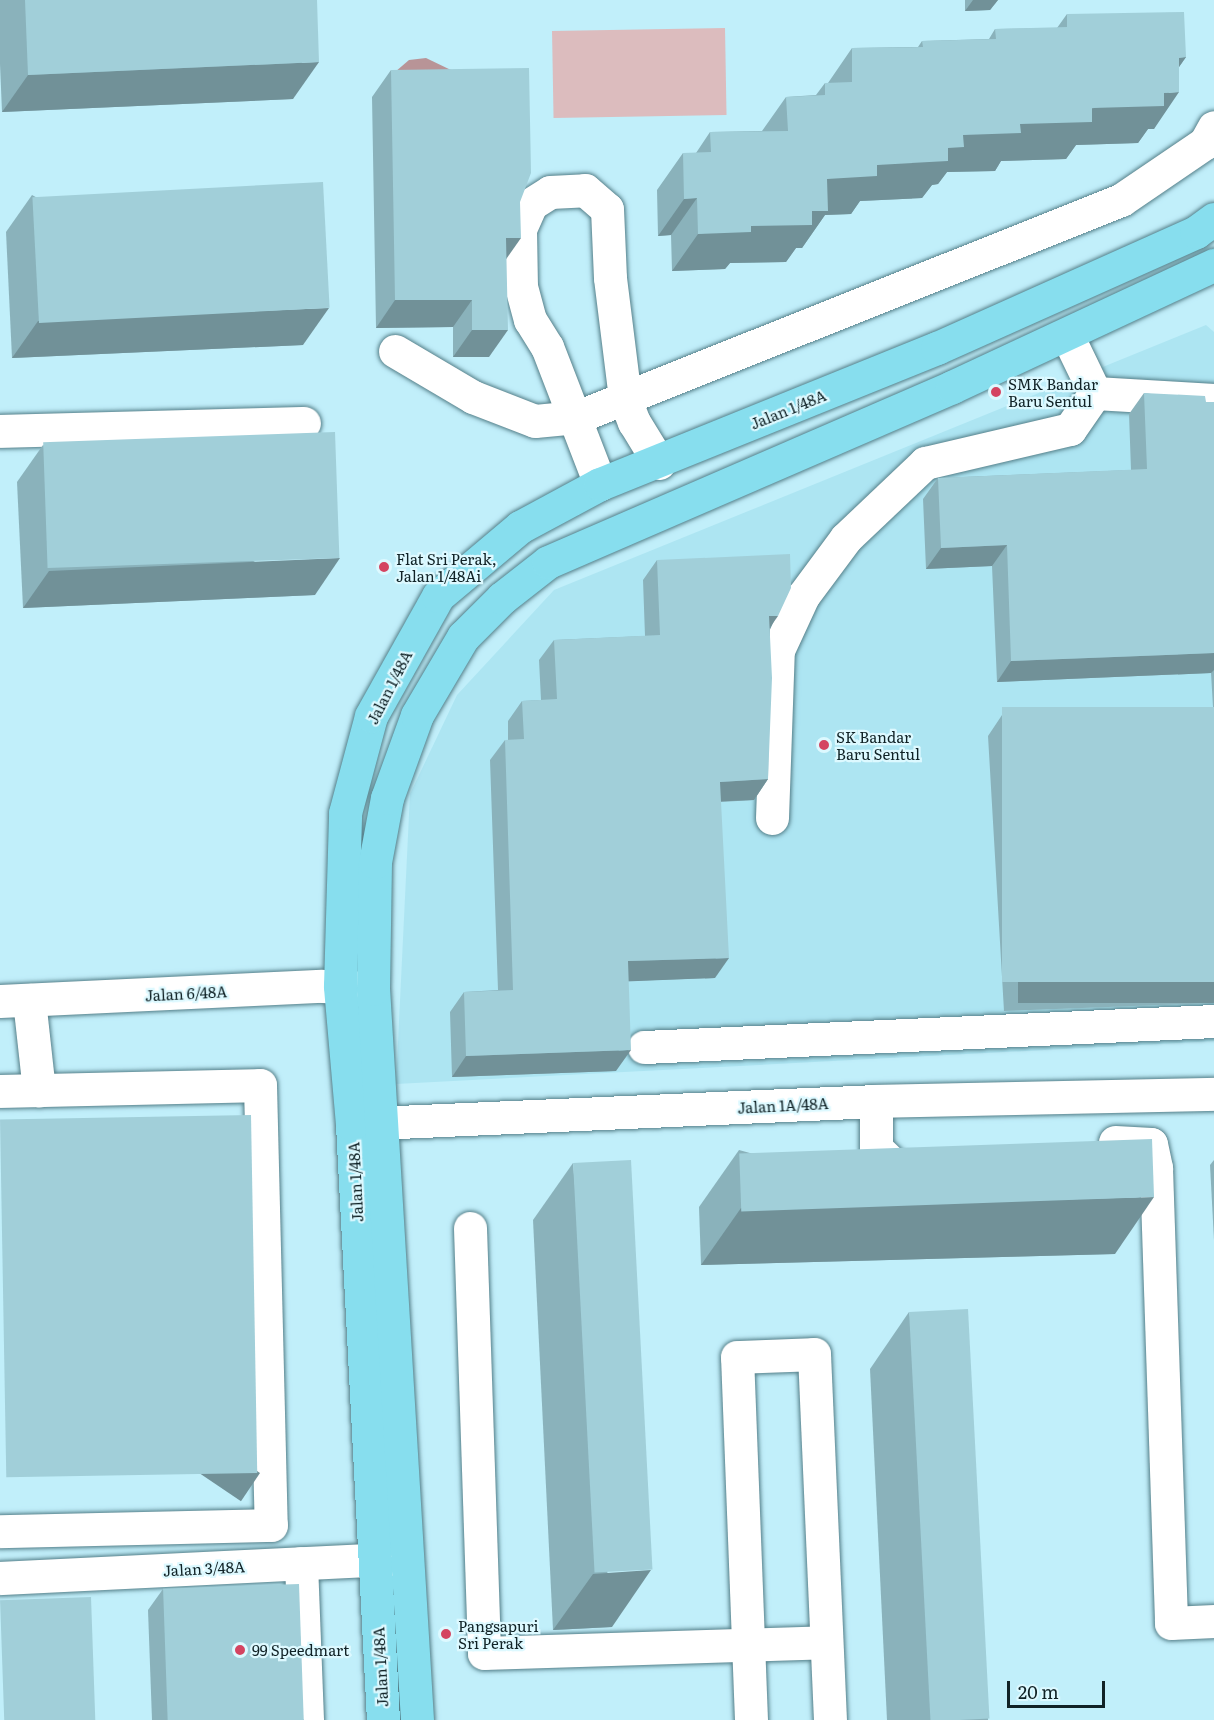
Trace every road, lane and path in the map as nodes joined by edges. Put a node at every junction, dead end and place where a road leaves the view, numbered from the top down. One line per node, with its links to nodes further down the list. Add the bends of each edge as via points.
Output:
1 (1214, 127): 7 (street, via 1205,142 1121,200)
2 (1214, 219): 12 (main road, Jalan 1/48A, via 1196,232 937,348)
3 (1214, 266): 4 (main road, Jalan 1/48A)
4 (1067, 334): 6 (street); 16 (main road, Jalan 1/48A, via 548,562 502,598 463,637 417,715 387,798 375,862)
5 (394, 351): 9 (street, via 473,397 535,421)
6 (1095, 393): 8 (street); 14 (street, via 1070,429 925,463 846,538 803,596 778,650)
7 (625, 399): 9 (street); 9 (street, via 610,278 607,209 585,190 550,192 531,204 520,229 521,287 530,320 547,347); 12 (street)
8 (1214, 400)
9 (577, 417): 13 (street)
10 (304, 423): 11 (street)
11 (0, 431)
12 (659, 463): 13 (main road, Jalan 1/48A)
13 (600, 483): 15 (main road, Jalan 1/48A, via 520,527 438,596 371,716 345,813)
14 (772, 818)
15 (340, 986): 16 (street, Jalan 6/48A); 17 (street, Jalan 6/48A); 24 (main road, Jalan 1/48A)
16 (373, 988): 24 (main road, Jalan 1/48A)
17 (15, 1000): 20 (street)
18 (1214, 1021): 19 (street)
19 (644, 1047)
20 (39, 1090): 21 (street); 28 (street, via 260,1085 271,1525)
21 (0, 1091)
22 (1214, 1094): 23 (street, Jalan 1A/48A)
23 (876, 1101): 24 (street, Jalan 1A/48A); 26 (street, via 876,1148 897,1168)
24 (367, 1124): 29 (main road, Jalan 1/48A); 30 (main road, Jalan 1/48A)
25 (1087, 1151): 33 (street, via 1119,1140 1151,1144 1156,1168 1171,1623)
26 (947, 1175)
27 (470, 1228): 35 (street, via 484,1653)
28 (0, 1531)
29 (409, 1558): 30 (street, Jalan 3/48A); 38 (main road, Jalan 1/48A)
30 (375, 1560): 31 (street, Jalan 3/48A); 37 (main road, Jalan 1/48A)
31 (301, 1563): 32 (street, Jalan 3/48A); 36 (street)
32 (0, 1578)
33 (1214, 1621)
34 (825, 1642): 35 (street); 35 (street, via 814,1354 737,1357); 40 (street)
35 (748, 1645): 39 (street)
36 (307, 1720)
37 (383, 1720)
38 (417, 1720)
39 (751, 1720)
40 (830, 1720)

